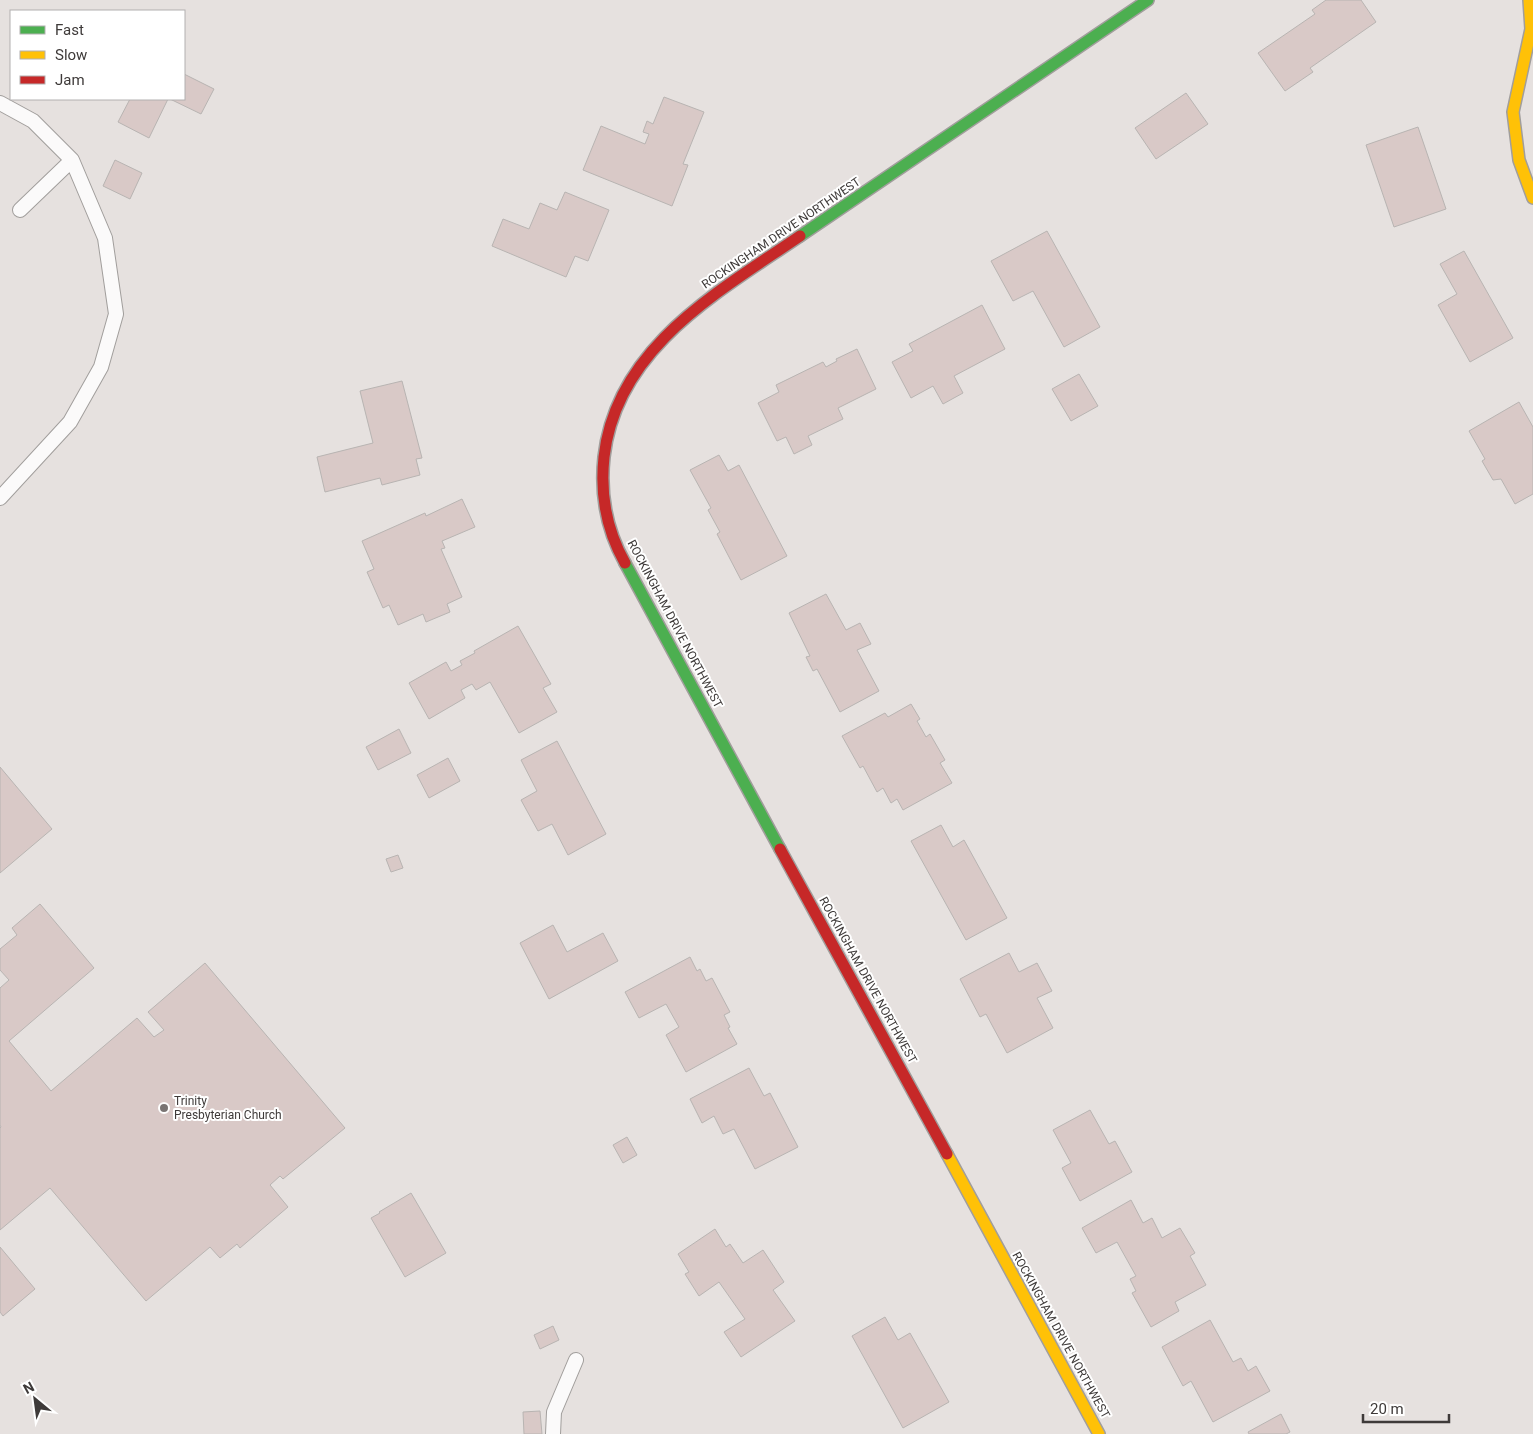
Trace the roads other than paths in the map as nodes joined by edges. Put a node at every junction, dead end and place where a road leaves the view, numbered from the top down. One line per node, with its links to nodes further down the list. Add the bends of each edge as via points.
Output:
1 (1148, 0): 10 (street, ROCKINGHAM DRIVE NORTHWEST, via 706,300 675,326 645,358 617,404 606,440 602,478 607,518 620,554)
2 (1529, 0): 5 (street, via 1531,29 1514,112 1519,160)
3 (0, 103): 4 (lane, via 32,121)
4 (72, 160): 6 (lane); 7 (lane, via 105,238 116,314 101,367 70,422)
5 (1533, 198)
6 (20, 210)
7 (0, 498)
8 (576, 1360): 9 (lane, via 554,1412)
9 (553, 1434)
10 (1100, 1434)

